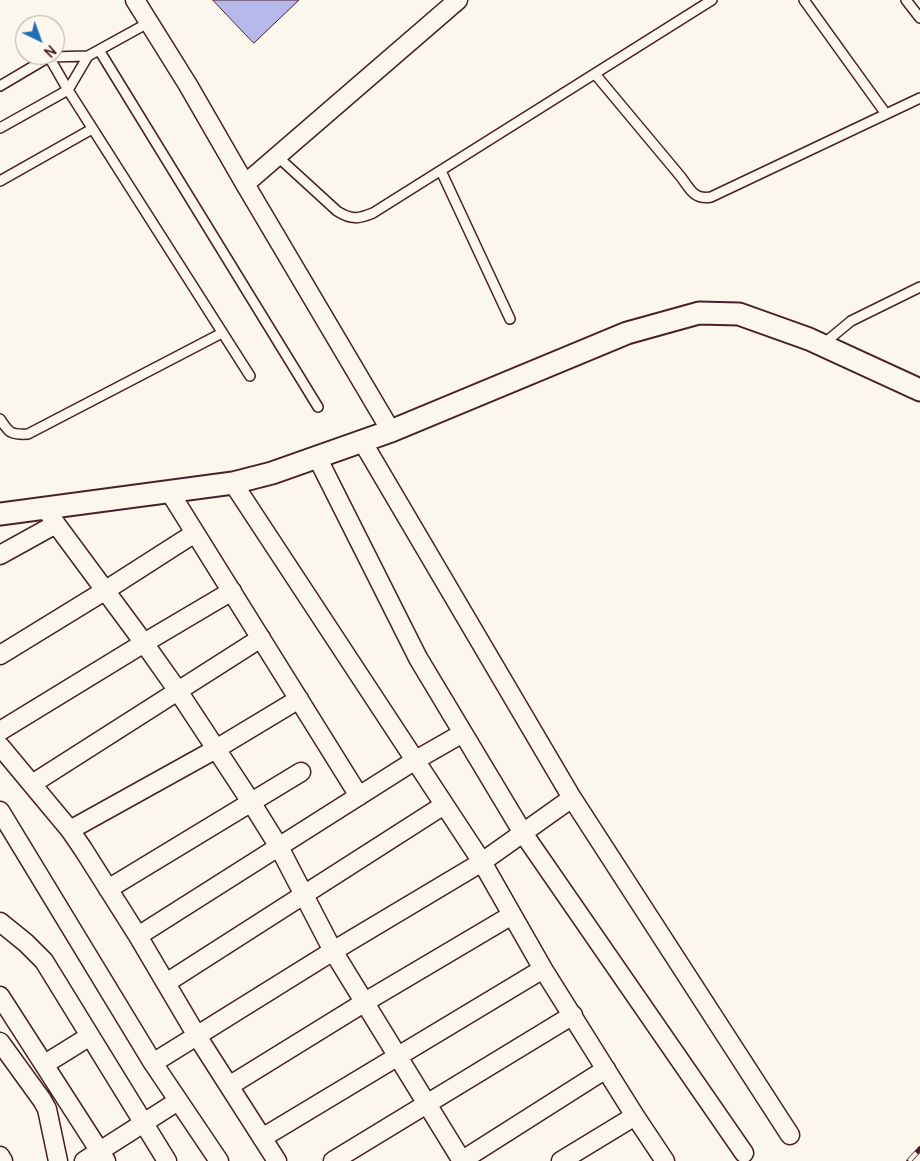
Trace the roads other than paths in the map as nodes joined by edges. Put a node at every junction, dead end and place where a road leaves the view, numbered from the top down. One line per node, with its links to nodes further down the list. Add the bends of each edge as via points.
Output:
1 (135, 0): 7 (street)
2 (458, 0): 20 (street)
3 (712, 0): 13 (lane)
4 (804, 0): 17 (lane)
5 (906, 0): 6 (lane)
6 (920, 18)
7 (148, 23): 8 (lane); 23 (street, via 188,84)
8 (99, 50): 9 (lane); 30 (lane)
9 (88, 56): 10 (lane); 15 (lane)
10 (65, 57)
11 (37, 65): 14 (lane)
12 (53, 65): 15 (lane)
13 (595, 74): 17 (lane, via 694,194 705,198); 21 (lane)
14 (0, 86)
15 (68, 90): 18 (lane); 19 (lane)
16 (920, 98): 17 (lane)
17 (886, 114)
18 (0, 128)
19 (92, 129): 22 (lane); 26 (lane)
20 (278, 157): 21 (lane, via 337,211 355,218 373,213); 23 (street)
21 (441, 171): 25 (lane)
22 (0, 181)
23 (245, 184): 32 (street)
24 (920, 287): 27 (lane, via 851,320)
25 (510, 319)
26 (222, 333): 28 (lane); 31 (lane, via 28,434 16,435 8,431)
27 (822, 345): 29 (street); 32 (street, via 739,314 699,313 627,334)
28 (250, 376)
29 (920, 390)
30 (318, 406)
31 (0, 419)
32 (391, 431): 33 (street)
33 (362, 442): 34 (street); 56 (street)
34 (317, 457): 35 (street); 49 (street, via 410,644)
35 (233, 484): 36 (street); 52 (street)
36 (169, 491): 38 (street); 39 (street)
37 (0, 514): 38 (street)
38 (51, 515): 40 (street); 41 (street)
39 (195, 533): 41 (street); 42 (street)
40 (0, 555)
41 (106, 590): 44 (street); 45 (street)
42 (232, 591): 43 (street); 44 (street)
43 (261, 638): 46 (street); 47 (street)
44 (144, 643): 46 (street); 48 (street)
45 (0, 655)
46 (178, 691): 51 (street); 54 (street)
47 (299, 699): 51 (street); 55 (street)
48 (0, 731)
49 (463, 733): 52 (street); 61 (street)
50 (0, 746): 54 (street)
51 (216, 749): 57 (street); 60 (street)
52 (414, 761): 55 (street); 58 (street)
53 (301, 772): 57 (street)
54 (32, 784): 60 (street)
55 (359, 796): 62 (street)
56 (572, 798): 61 (street); 87 (street)
57 (251, 802): 62 (street); 64 (street)
58 (444, 805): 63 (street); 65 (street)
59 (0, 811): 79 (street)
60 (70, 830): 64 (street)
61 (522, 833): 63 (street); 89 (street)
62 (278, 847): 65 (street); 68 (street)
63 (482, 862): 66 (street); 69 (street)
64 (108, 889): 68 (street)
65 (304, 896): 69 (street); 71 (street)
66 (512, 915): 70 (street); 73 (street)
67 (0, 922): 75 (street, via 44,961)
68 (138, 936): 71 (street)
69 (333, 950): 73 (street); 76 (street)
70 (544, 969): 74 (street); 78 (street)
71 (166, 984): 76 (street)
72 (0, 996): 80 (street)
73 (365, 1002): 78 (street); 82 (street)
74 (573, 1016): 81 (street); 84 (street)
75 (90, 1036): 80 (street); 86 (street)
76 (197, 1036): 79 (street); 82 (street)
77 (0, 1042): 94 (street, via 47,1109)
78 (398, 1056): 84 (street); 88 (street)
79 (153, 1063): 83 (street)
80 (45, 1064): 91 (street)
81 (606, 1070): 85 (street); 100 (street)
82 (229, 1086): 88 (street)
83 (178, 1101): 86 (street); 97 (street)
84 (427, 1104): 99 (street); 100 (street)
85 (635, 1116): 92 (street); 101 (street)
86 (143, 1122): 91 (street); 96 (street)
87 (790, 1135)
88 (262, 1138): 98 (street)
89 (744, 1153)
90 (0, 1156): 93 (street)
91 (102, 1156): 95 (street)
92 (657, 1158)
93 (3, 1161)
94 (58, 1161)
95 (84, 1161)
96 (167, 1161)
97 (219, 1161)
98 (276, 1161)
99 (333, 1161)
100 (462, 1161)
101 (561, 1161)

